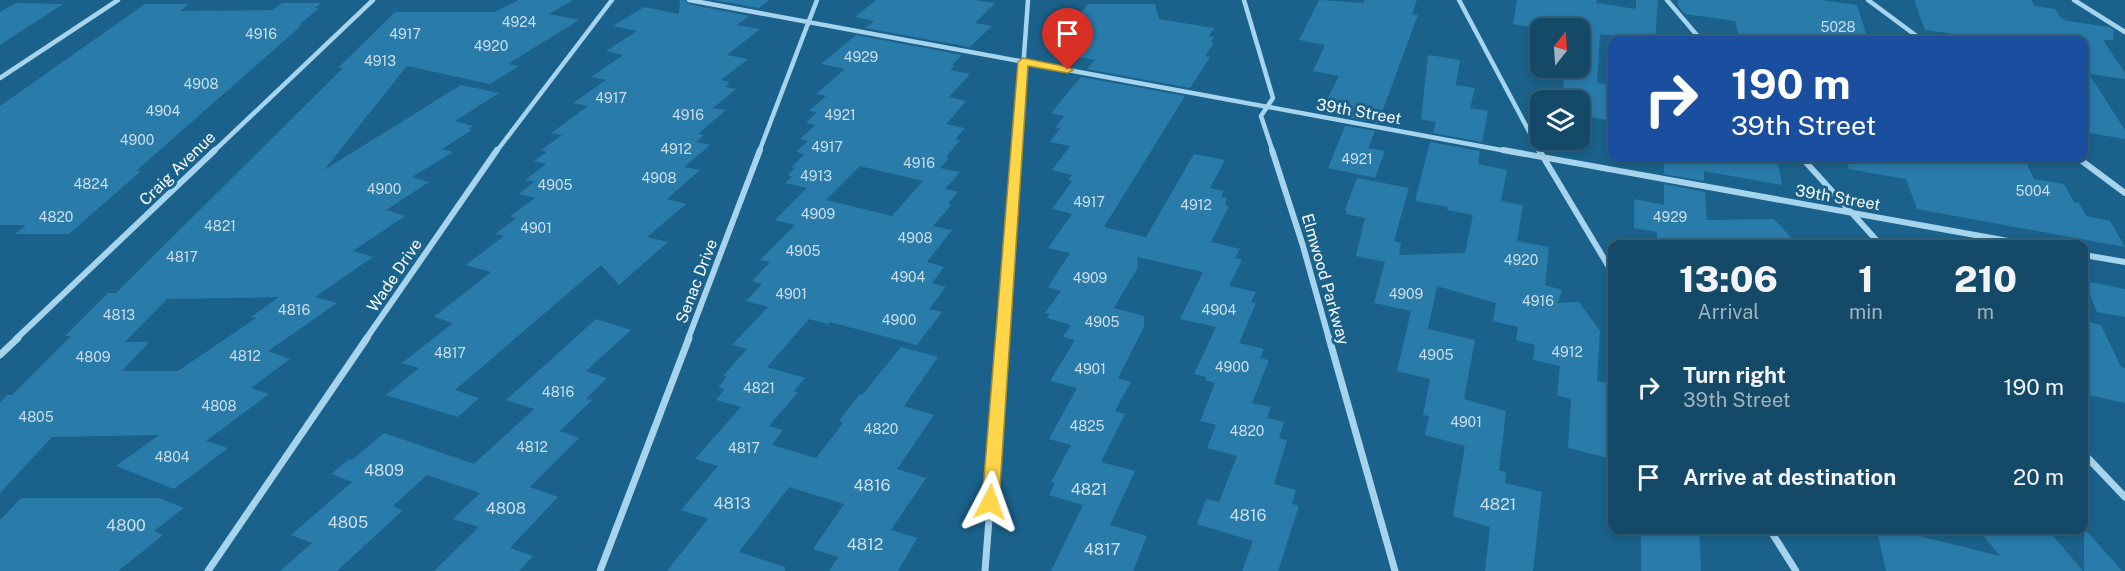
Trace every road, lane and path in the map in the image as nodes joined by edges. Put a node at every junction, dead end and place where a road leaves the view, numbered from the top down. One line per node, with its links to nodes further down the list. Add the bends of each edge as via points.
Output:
1 (118, 0): 17 (street)
2 (373, 0): 29 (street, Craig Avenue)
3 (612, 0): 33 (street, Wade Drive, via 482,170)
4 (689, 0): 12 (street, 39th Street)
5 (818, 0): 12 (street, Senac Drive)
6 (1028, 0): 16 (street)
7 (1244, 0): 18 (street, Elmwood Parkway, via 1273,98)
8 (1459, 0): 19 (street)
9 (1667, 0): 14 (street)
10 (1868, 0): 15 (street)
11 (2074, 0): 13 (street)
12 (809, 22): 16 (street, 39th Street); 34 (street, Senac Drive)
13 (2125, 32)
14 (1698, 36)
15 (1917, 36)
16 (1023, 62): 18 (street, 39th Street); 35 (street)
17 (0, 78)
18 (1267, 108): 19 (street, 39th Street); 36 (street, Elmwood Parkway, via 1261,116 1303,246)
19 (1543, 158): 23 (street, 39th Street); 28 (street)
20 (1805, 162): 23 (street)
21 (2083, 162): 22 (street)
22 (2125, 193)
23 (1849, 213): 24 (street); 25 (street, 39th Street)
24 (1876, 240)
25 (2002, 240)
26 (2088, 256): 27 (street)
27 (2125, 262)
28 (1608, 265)
29 (0, 355)
30 (2088, 458): 31 (street)
31 (2125, 497)
32 (1773, 534): 37 (street)
33 (208, 571)
34 (600, 571)
35 (985, 571)
36 (1395, 571)
37 (1796, 571)

